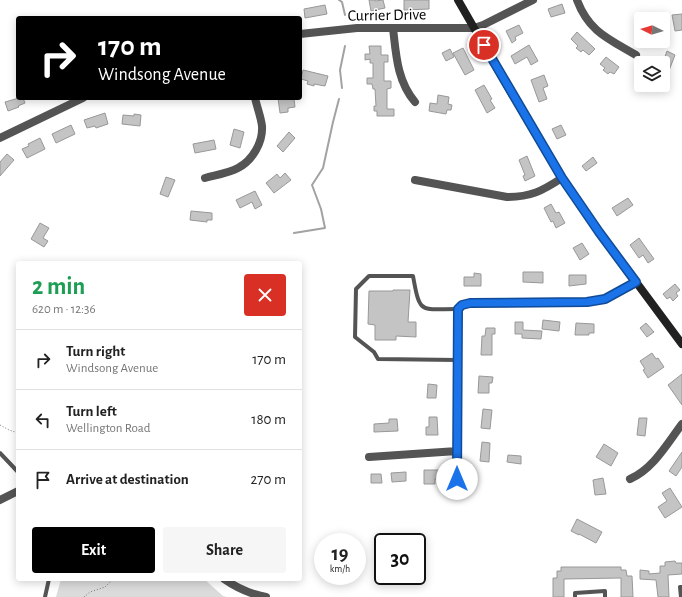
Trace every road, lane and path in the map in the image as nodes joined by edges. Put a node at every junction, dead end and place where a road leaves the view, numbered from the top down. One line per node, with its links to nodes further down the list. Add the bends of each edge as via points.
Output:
1 (458, 0): 5 (main road)
2 (533, 0): 5 (street)
3 (577, 0): 7 (street, via 586,19 595,29)
4 (393, 28): 5 (street, Currier Drive); 6 (street, Currier Drive, via 357,28); 10 (street, via 402,83)
5 (474, 28): 13 (main road)
6 (302, 34)
7 (636, 55)
8 (80, 100): 11 (street)
9 (256, 100): 12 (street, via 262,125 255,151 239,168)
10 (415, 102)
11 (0, 138)
12 (205, 178)
13 (562, 178): 14 (street, via 538,193 518,197); 15 (main road)
14 (415, 180)
15 (636, 282): 16 (street, via 612,296 598,300 574,303 470,303); 17 (main road)
16 (460, 307): 18 (street); 18 (lane, via 426,309 420,305 413,276 369,276 356,290 355,337 374,352 378,359)
17 (682, 344)
18 (458, 360): 22 (street)
19 (682, 424): 27 (street, via 647,468)
20 (0, 425): 21 (path)
21 (16, 432)
22 (457, 451): 24 (street); 26 (street)
23 (0, 453): 25 (lane)
24 (369, 457)
25 (16, 470)
26 (457, 479)
27 (630, 479)
28 (16, 491): 29 (street)
29 (0, 500)
30 (49, 581): 34 (lane)
31 (111, 581): 35 (path, via 105,587)
32 (227, 581): 36 (street, via 238,588)
33 (682, 587): 39 (lane)
34 (45, 597)
35 (84, 597)
36 (266, 597)
37 (575, 597): 38 (lane, via 575,593 605,591)
38 (605, 597)
39 (681, 597)

